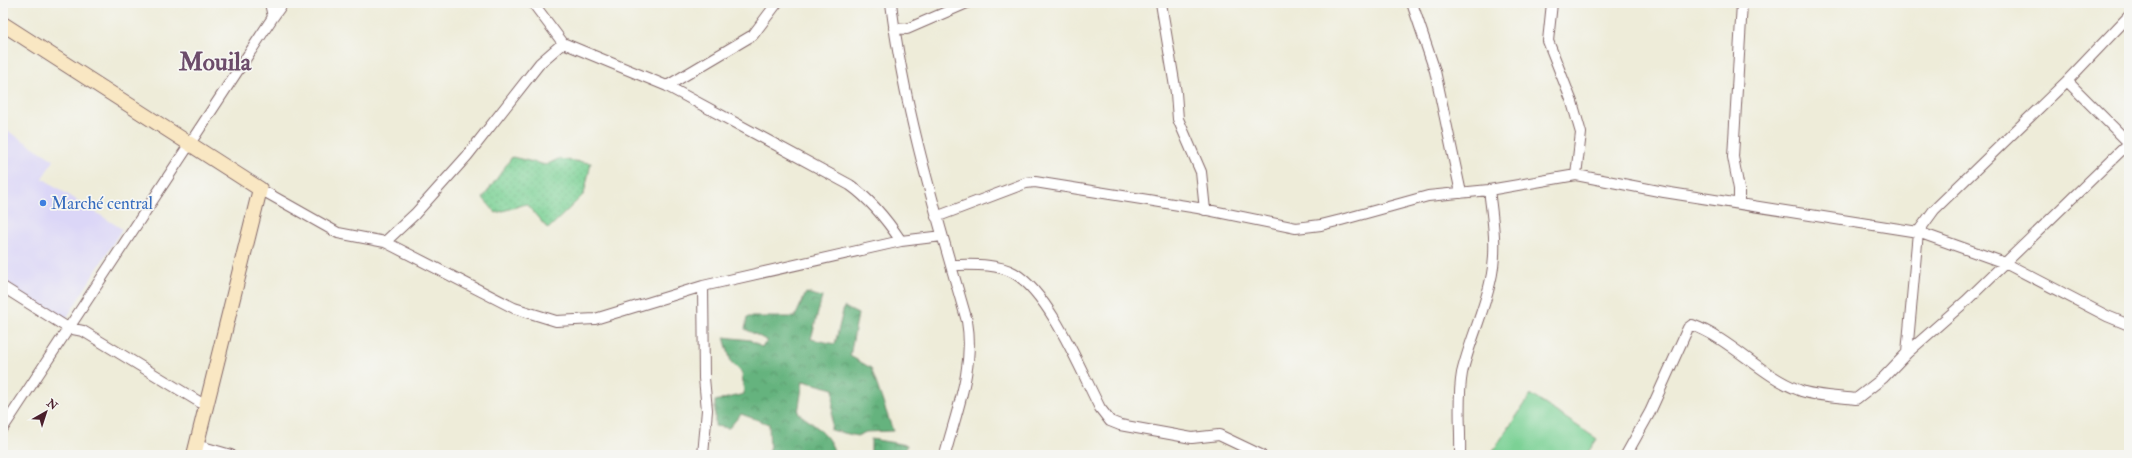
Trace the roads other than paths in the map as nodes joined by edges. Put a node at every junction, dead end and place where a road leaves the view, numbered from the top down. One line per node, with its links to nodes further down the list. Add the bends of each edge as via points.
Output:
1 (270, 3): 12 (street)
2 (283, 3): 12 (street)
3 (532, 3): 15 (street)
4 (777, 3): 17 (street, via 753,35)
5 (892, 3): 14 (street)
6 (967, 3): 14 (street, via 907,29)
7 (1161, 3): 25 (street, via 1178,119 1201,172)
8 (1412, 3): 23 (street, via 1435,71)
9 (1552, 3): 20 (street, via 1548,41 1581,132)
10 (1742, 3): 24 (street, via 1733,157 1740,189)
11 (2129, 16): 16 (street)
12 (273, 17): 19 (street)
13 (3, 24): 19 (street)
14 (894, 28): 26 (street, via 909,105)
15 (563, 43): 17 (street); 30 (street, via 540,63 467,156 415,214)
16 (2067, 81): 18 (street); 27 (street, via 1934,210)
17 (667, 86): 29 (street, via 850,185 886,219)
18 (2129, 143): 31 (street)
19 (190, 144): 21 (street); 36 (street)
20 (1576, 176): 22 (street); 24 (street)
21 (260, 189): 30 (street, via 338,234); 38 (street)
22 (1489, 190): 23 (street); 45 (street, via 1495,235 1494,258 1490,283 1462,374 1458,408)
23 (1461, 193): 25 (street, via 1428,196 1321,225 1296,228)
24 (1739, 203): 27 (street)
25 (1205, 210): 26 (street, via 1035,182 1026,183)
26 (936, 217): 28 (street)
27 (1918, 232): 31 (street); 37 (street)
28 (942, 236): 29 (street); 32 (street)
29 (901, 241): 33 (street)
30 (385, 242): 33 (street, via 514,308 556,321 594,319)
31 (2005, 263): 35 (street, via 2107,316); 37 (street)
32 (951, 265): 43 (street, via 970,338 968,366); 44 (street, via 977,265 1004,270 1024,281 1051,315 1100,408 1110,421 1192,438 1219,435)
33 (703, 286): 42 (street, via 707,410)
34 (3, 288): 36 (street)
35 (2129, 324)
36 (68, 328): 38 (street, via 83,331); 39 (street)
37 (1907, 353): 46 (street, via 1883,378 1856,399 1799,391 1706,330 1692,325 1682,338 1650,412)
38 (206, 406): 40 (street)
39 (3, 428)
40 (195, 450): 41 (street)
41 (231, 455)
42 (703, 455)
43 (945, 455)
44 (1261, 455)
45 (1460, 455)
46 (1626, 455)

